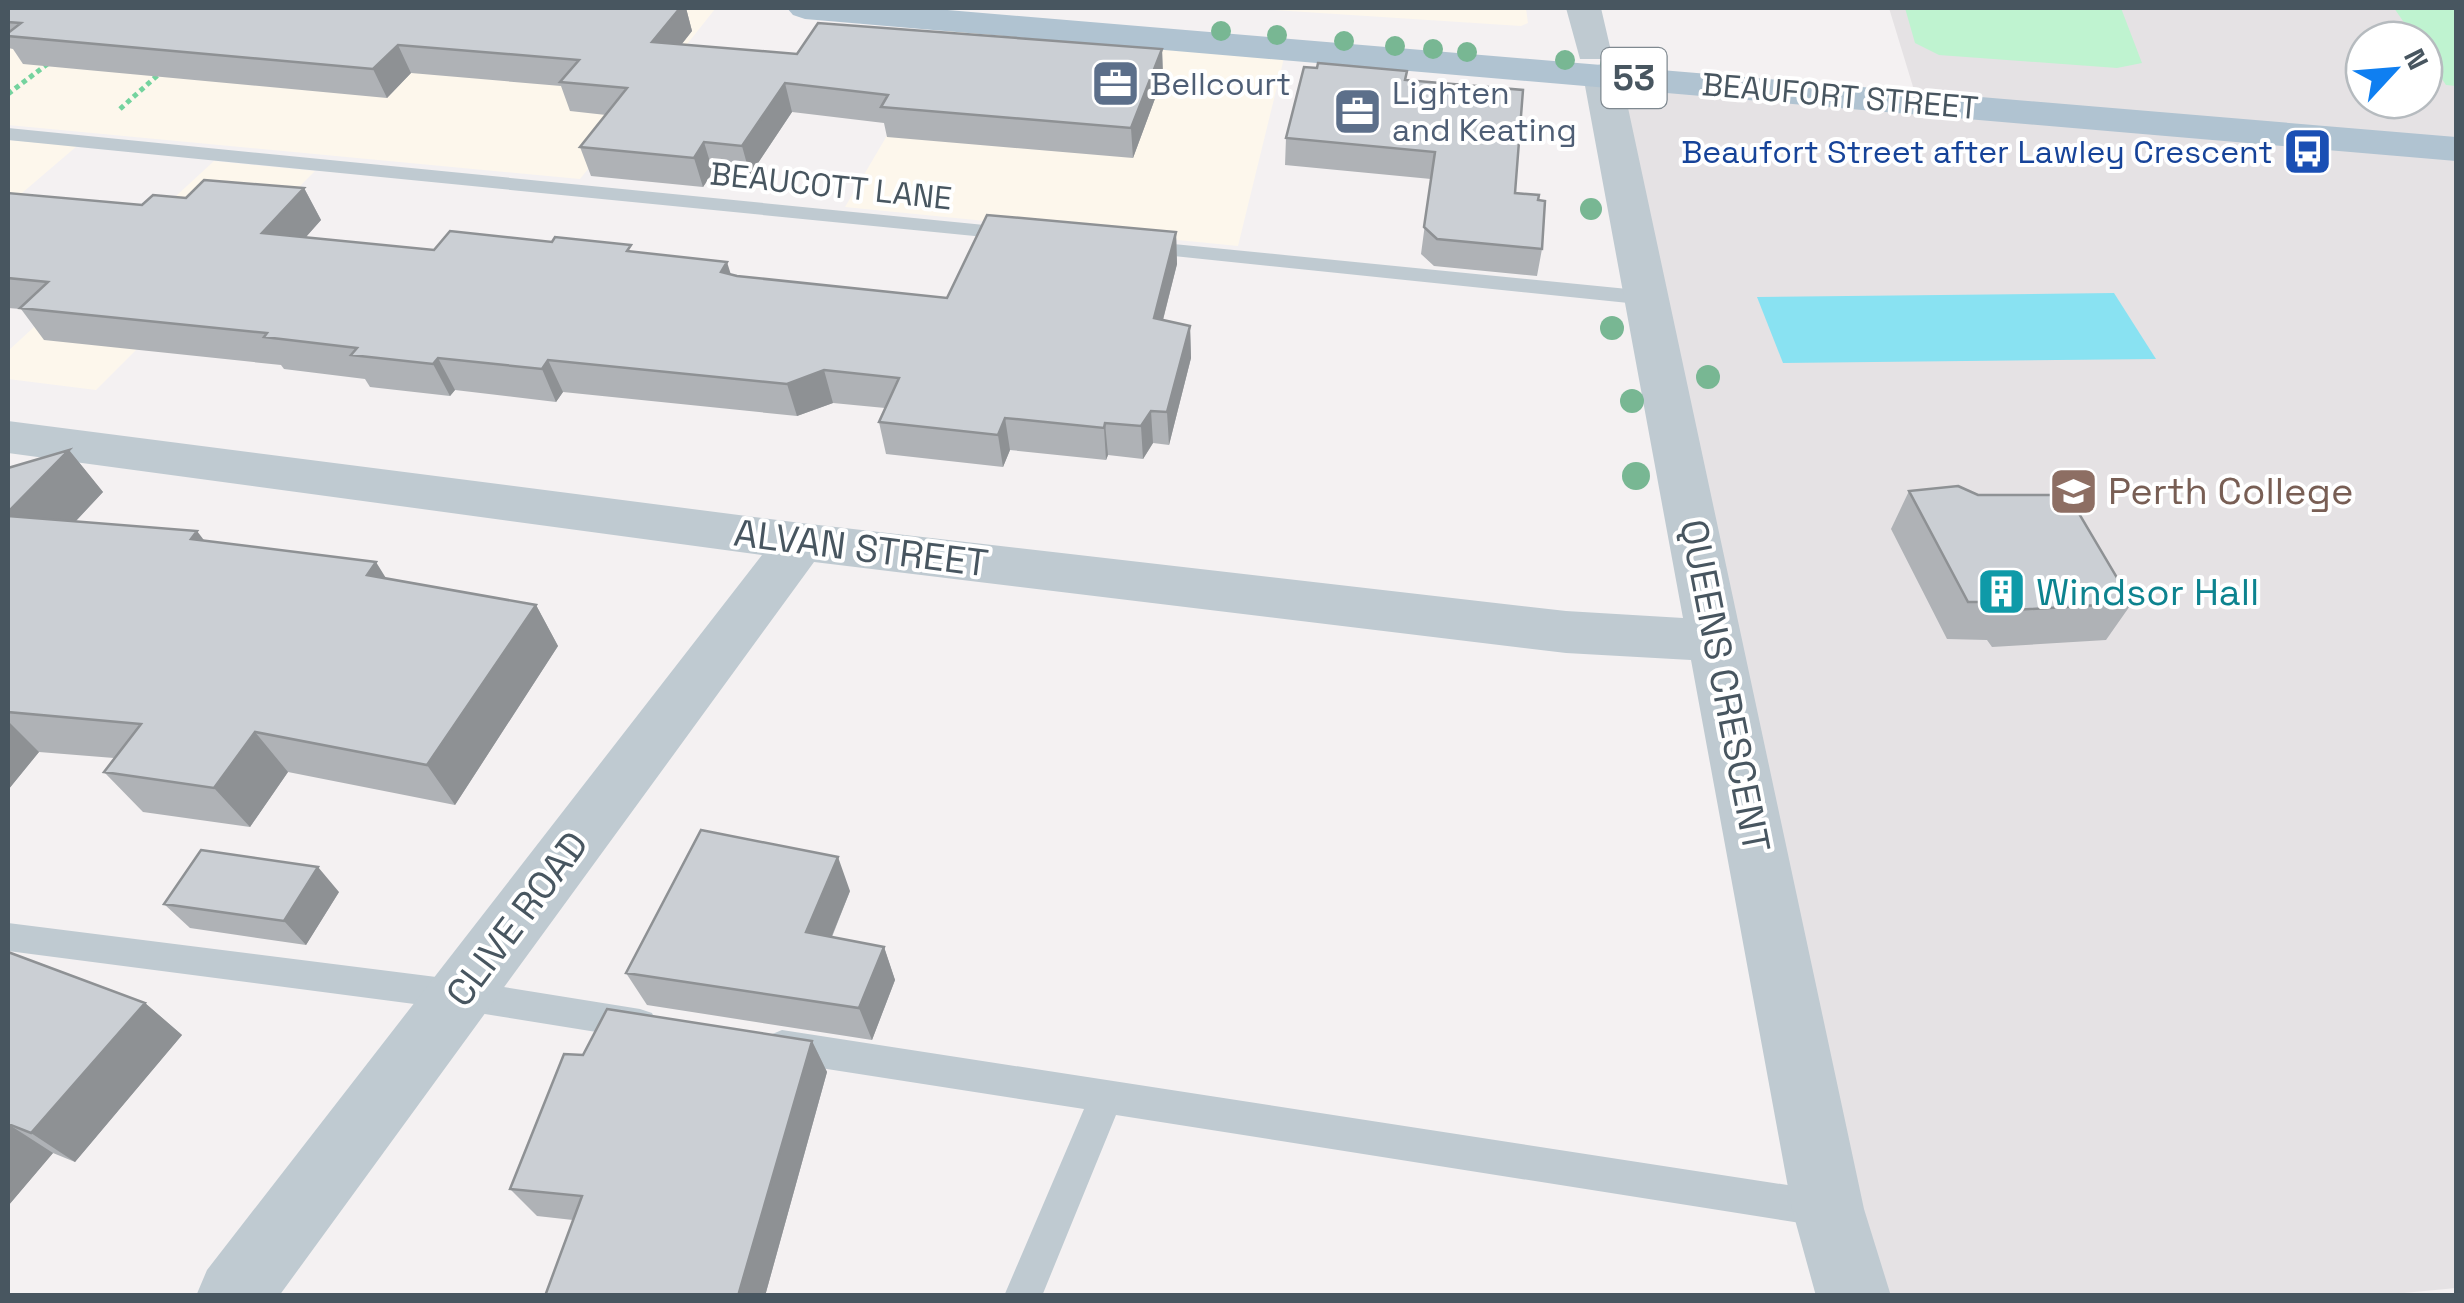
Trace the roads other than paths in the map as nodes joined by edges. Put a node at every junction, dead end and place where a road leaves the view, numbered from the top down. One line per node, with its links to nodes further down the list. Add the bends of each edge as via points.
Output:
1 (805, 8): 4 (main road, BEAUFORT STREET / 53)
2 (1080, 8): 4 (main road, BEAUFORT STREET / 53)
3 (1584, 8): 4 (street, QUEENS CRESCENT)
4 (1598, 63): 5 (main road, BEAUFORT STREET / 53); 7 (main road, BEAUFORT STREET / 53); 10 (street, QUEENS CRESCENT)
5 (2456, 124)
6 (8, 134): 8 (lane, BEAUCOTT LANE)
7 (2456, 149)
8 (1036, 236)
9 (1114, 244): 10 (lane)
10 (1648, 298): 13 (street, QUEENS CRESCENT)
11 (8, 437): 12 (street, ALVAN STREET)
12 (801, 542): 13 (street, ALVAN STREET, via 1566,632); 15 (street, CLIVE ROAD)
13 (1716, 640): 19 (street, QUEENS CRESCENT)
14 (8, 936): 15 (lane)
15 (460, 995): 16 (lane); 20 (street, CLIVE ROAD)
16 (675, 1029)
17 (754, 1042): 18 (lane)
18 (1106, 1097): 19 (lane); 21 (lane)
19 (1828, 1209): 22 (street, QUEENS CRESCENT)
20 (234, 1296)
21 (1024, 1296)
22 (1854, 1296)

